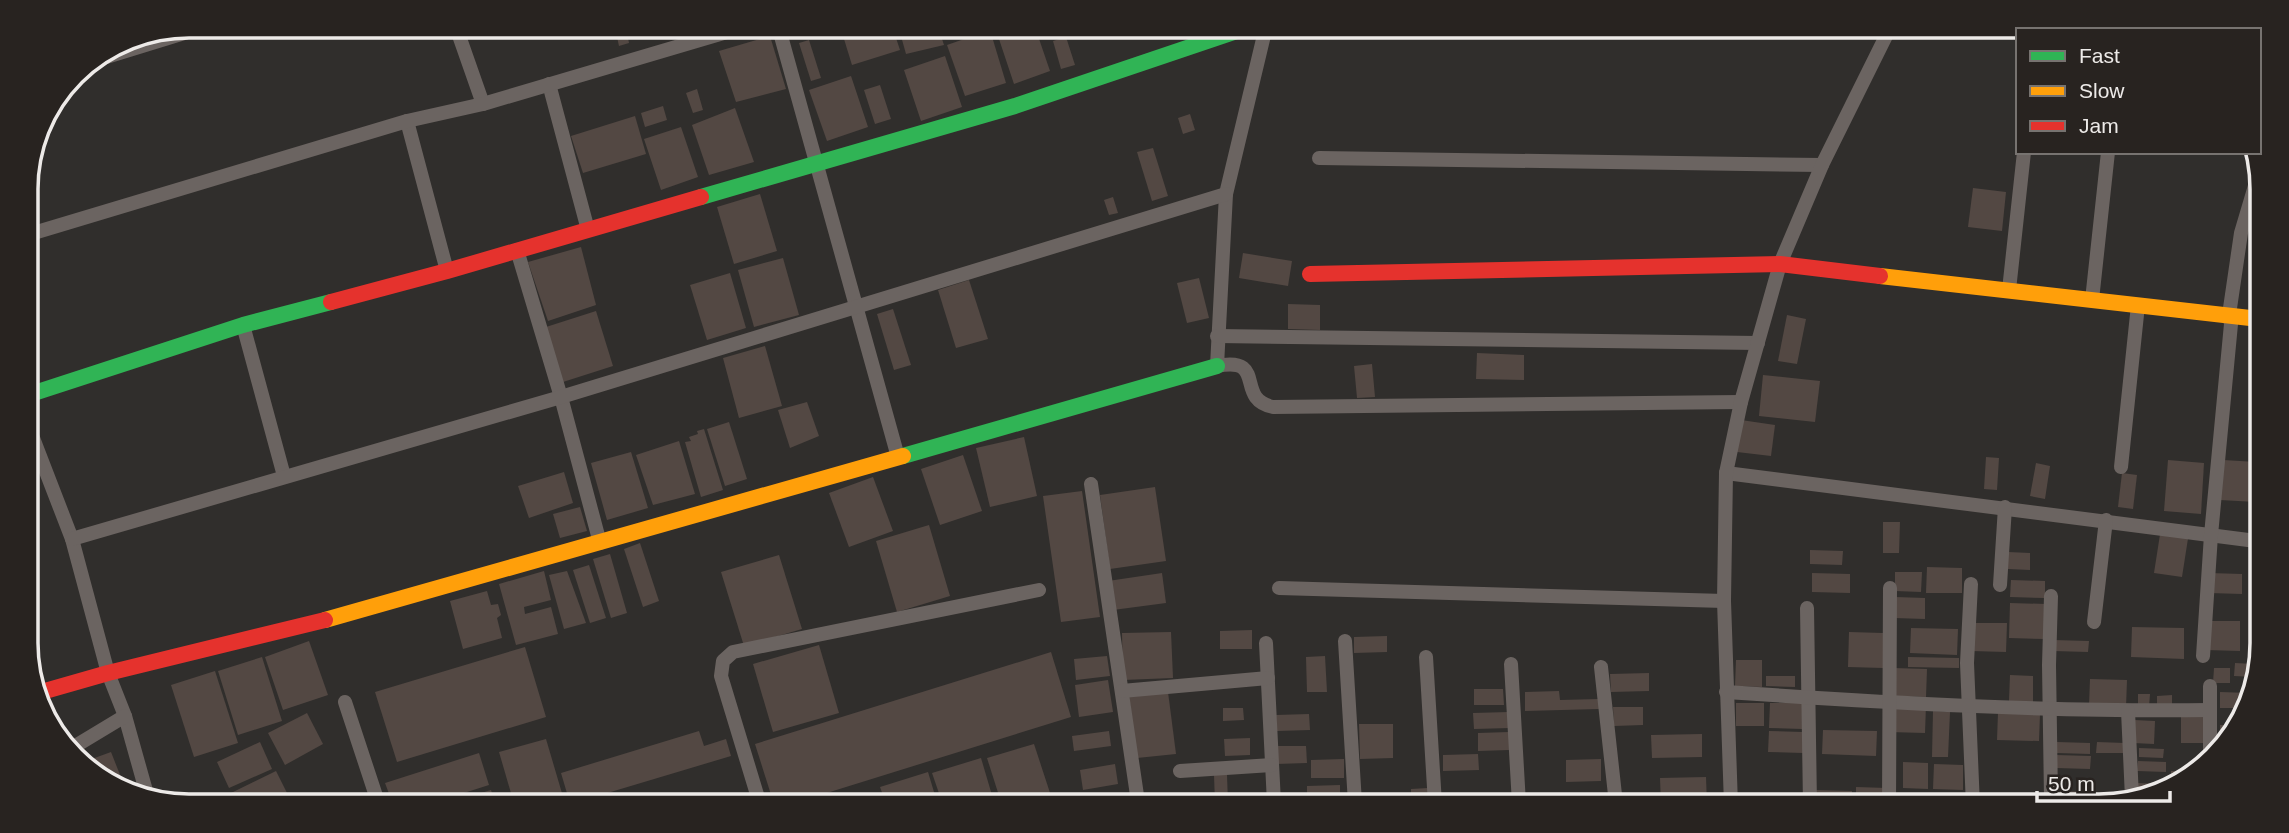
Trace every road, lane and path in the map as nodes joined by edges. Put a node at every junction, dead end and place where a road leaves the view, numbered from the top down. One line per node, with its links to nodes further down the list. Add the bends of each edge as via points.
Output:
1 (460, 38): 8 (street)
2 (706, 38): 7 (street)
3 (782, 38): 13 (street)
4 (1216, 38): 13 (street, via 1015,106)
5 (1263, 38): 15 (street)
6 (1885, 38): 14 (street)
7 (549, 84): 8 (street); 17 (street)
8 (483, 104): 9 (street)
9 (407, 121): 18 (street); 21 (street)
10 (2024, 154): 23 (street)
11 (2108, 154): 24 (street)
12 (1319, 158): 14 (street)
13 (817, 162): 17 (street); 26 (street)
14 (1822, 165): 20 (street)
15 (1226, 194): 26 (street); 30 (street)
16 (2250, 203): 27 (street)
17 (588, 230): 19 (street)
18 (39, 231)
19 (517, 250): 21 (street); 34 (street)
20 (1780, 264): 22 (street); 23 (street); 31 (street)
21 (447, 271): 29 (street)
22 (1310, 274)
23 (2009, 290): 24 (street)
24 (2092, 300): 25 (street)
25 (2138, 305): 27 (street); 38 (street)
26 (855, 308): 34 (street); 37 (street)
27 (2228, 315): 28 (street); 44 (street, via 2231,324)
28 (2250, 319)
29 (243, 325): 33 (street); 40 (street)
30 (1217, 336): 31 (street); 32 (street)
31 (1758, 342): 35 (street)
32 (1217, 366): 35 (street, via 1240,365 1247,371 1255,397 1273,407); 37 (street)
33 (39, 392)
34 (561, 397): 40 (street); 47 (street)
35 (1741, 402): 39 (street)
36 (38, 452): 45 (street)
37 (898, 457): 47 (street)
38 (2121, 467)
39 (1726, 473): 42 (street); 54 (street)
40 (284, 476): 45 (street)
41 (1091, 484): 67 (street)
42 (2005, 508): 43 (street); 49 (street)
43 (2106, 520): 44 (street); 56 (street)
44 (2211, 535): 46 (street); 59 (street)
45 (72, 539): 63 (street)
46 (2250, 540)
47 (600, 543): 63 (street, via 318,622)
48 (1970, 584): 72 (street)
49 (2000, 585)
50 (1279, 588): 54 (street)
51 (1891, 588): 71 (street)
52 (1039, 590): 84 (street, via 733,652 723,661 721,676)
53 (2052, 596): 73 (street)
54 (1724, 601): 68 (street)
55 (1807, 608): 69 (street)
56 (2094, 622)
57 (1345, 641): 87 (street)
58 (1266, 643): 64 (street)
59 (2203, 656)
60 (1426, 657): 88 (street)
61 (1511, 664): 89 (street)
62 (1601, 667): 90 (street)
63 (108, 673): 66 (street); 76 (street)
64 (1268, 678): 67 (street); 79 (street)
65 (2210, 686): 74 (street)
66 (46, 690)
67 (1122, 691): 85 (street)
68 (1726, 692): 69 (street); 91 (street)
69 (1809, 697): 71 (street); 92 (street)
70 (345, 702): 83 (street)
71 (1888, 702): 72 (street); 93 (street)
72 (1969, 705): 73 (street); 94 (street)
73 (2049, 708): 75 (street); 95 (street)
74 (2210, 710): 75 (street); 78 (street)
75 (2128, 711): 82 (street)
76 (125, 716): 77 (street); 81 (street)
77 (78, 745)
78 (2210, 745)
79 (1272, 765): 80 (street); 86 (street)
80 (1180, 771)
81 (145, 787)
82 (2132, 791)
83 (375, 794)
84 (757, 794)
85 (1137, 794)
86 (1274, 794)
87 (1354, 794)
88 (1434, 794)
89 (1518, 794)
90 (1615, 794)
91 (1731, 794)
92 (1810, 794)
93 (1889, 794)
94 (1973, 794)
95 (2051, 794)

